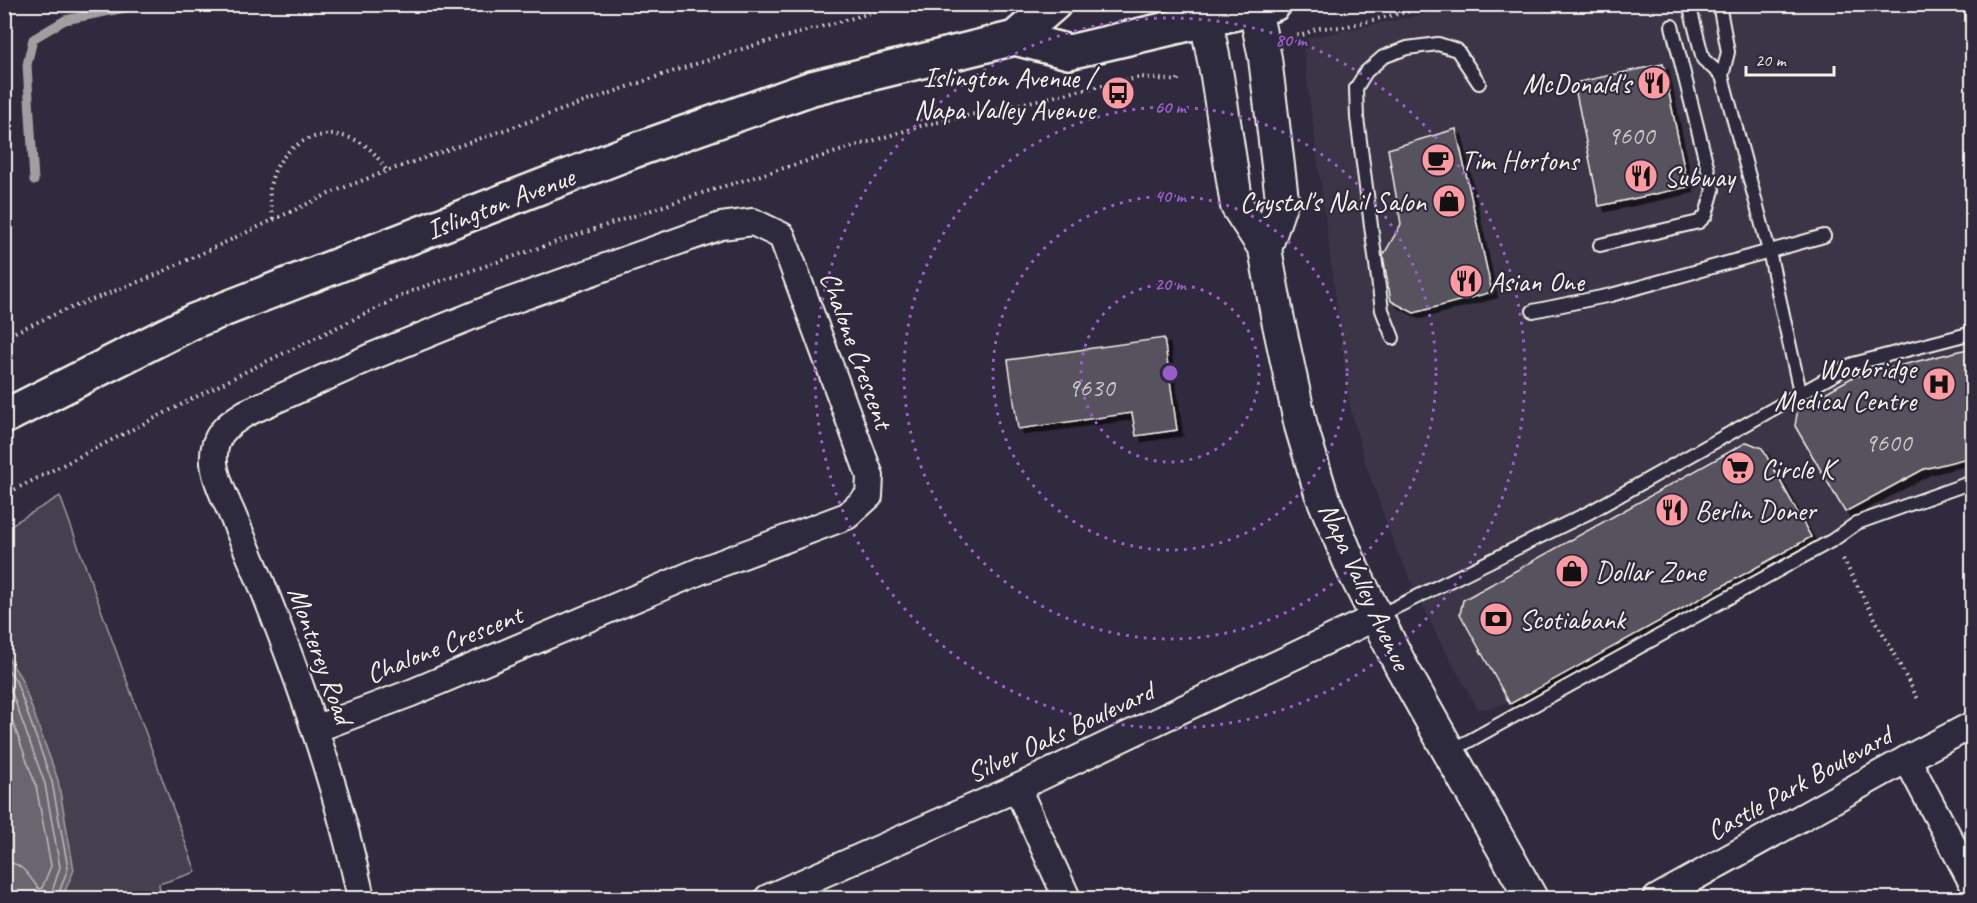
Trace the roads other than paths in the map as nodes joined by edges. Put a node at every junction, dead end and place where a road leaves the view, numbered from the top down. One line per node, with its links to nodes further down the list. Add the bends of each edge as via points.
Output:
1 (1054, 4): 7 (main road, Islington Avenue)
2 (1689, 4): 8 (lane, via 1703,59)
3 (1719, 4): 8 (lane, via 1728,52)
4 (1261, 6): 5 (main road, Islington Avenue); 12 (street, Napa Valley Avenue, via 1282,199)
5 (1205, 12): 7 (main road, Islington Avenue, via 1069,52); 12 (street, Napa Valley Avenue, via 1237,206)
6 (1672, 26): 11 (lane, via 1713,190 1706,215 1699,222)
7 (1015, 38): 18 (main road, Islington Avenue, via 812,88 633,151 194,321)
8 (1722, 76): 13 (lane)
9 (1479, 83): 16 (lane, via 1456,50 1438,45 1407,48 1383,57 1356,88 1382,310)
10 (1824, 236): 13 (lane)
11 (1600, 245)
12 (1265, 249): 21 (street, Napa Valley Avenue, via 1301,426 1322,493)
13 (1769, 251): 14 (lane, via 1611,295); 17 (lane)
14 (1533, 311)
15 (1972, 333): 17 (lane, via 1853,364)
16 (1394, 338)
17 (1800, 392): 21 (lane, via 1590,512)
18 (4, 417)
19 (217, 436): 23 (street, Monterey Road, via 214,462 219,485 264,590); 23 (street, Chalone Crescent, via 246,413 489,309 721,226 753,222 782,236 870,476 869,496 847,516 700,571 411,693)
20 (1972, 482): 24 (lane, via 1857,523 1833,540)
21 (1376, 617): 24 (street, Napa Valley Avenue); 26 (street, Silver Oaks Boulevard)
22 (1972, 725): 25 (street, Castle Park Boulevard)
23 (315, 729): 28 (street, Monterey Road, via 347,834)
24 (1448, 753): 31 (street, Napa Valley Avenue)
25 (1907, 759): 27 (street); 32 (street, Castle Park Boulevard)
26 (1017, 788): 29 (street, Silver Oaks Boulevard); 30 (street)
27 (1972, 882)
28 (361, 898)
29 (768, 898)
30 (1067, 898)
31 (1530, 898)
32 (1657, 898)

